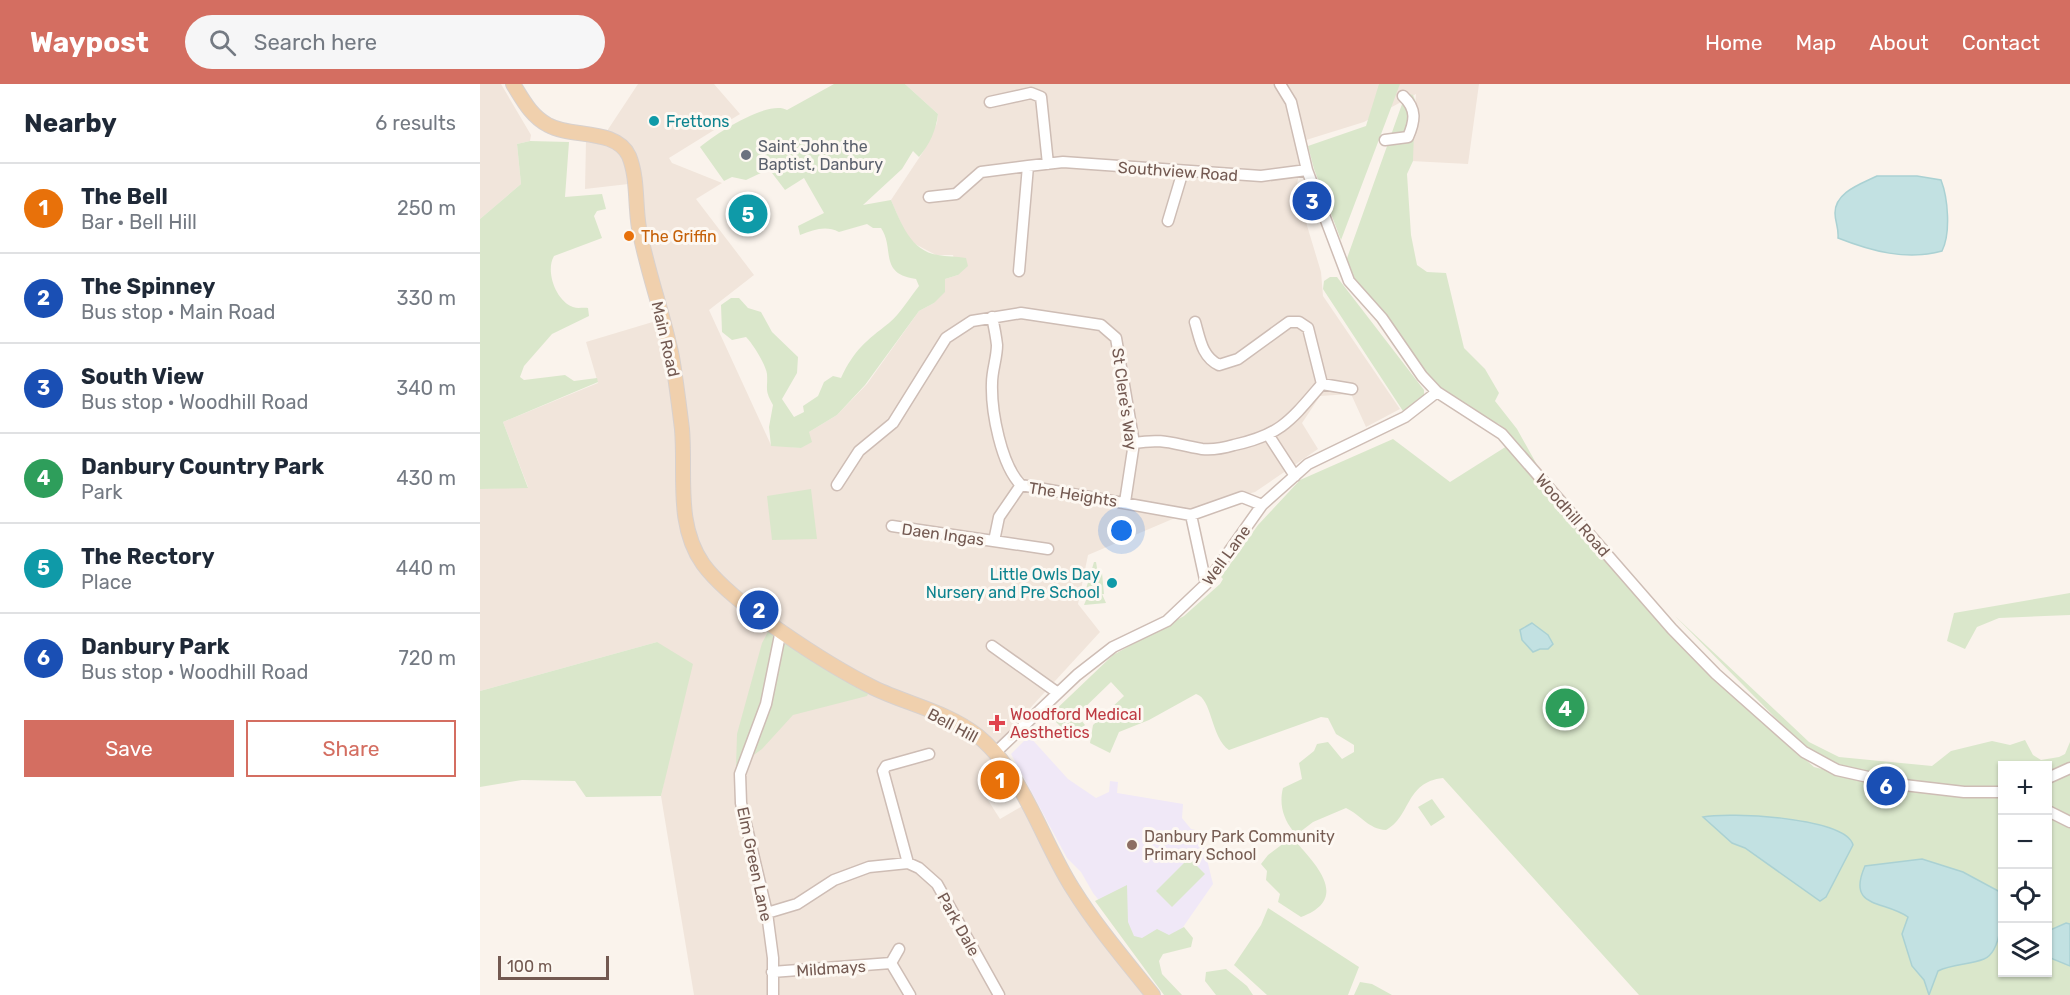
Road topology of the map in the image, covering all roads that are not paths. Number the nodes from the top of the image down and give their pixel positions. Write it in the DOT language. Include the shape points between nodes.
graph roads {
  1 [pos="513,84"];
  2 [pos="1280,84"];
  3 [pos="1403,96"];
  4 [pos="990,102"];
  5 [pos="1385,140"];
  6 [pos="1048,164"];
  7 [pos="1028,166"];
  8 [pos="1307,170"];
  9 [pos="1182,171"];
  10 [pos="929,197"];
  11 [pos="1168,221"];
  12 [pos="1019,271"];
  13 [pos="992,317"];
  14 [pos="1195,322"];
  15 [pos="1322,384"];
  16 [pos="1352,389"];
  17 [pos="1437,392"];
  18 [pos="1269,436"];
  19 [pos="1134,442"];
  20 [pos="1295,476"];
  21 [pos="837,485"];
  22 [pos="1021,485"];
  23 [pos="1125,502"];
  24 [pos="1262,505"];
  25 [pos="1191,515"];
  26 [pos="892,526"];
  27 [pos="994,541"];
  28 [pos="1048,549"];
  29 [pos="1206,584"];
  30 [pos="781,630"];
  31 [pos="992,646"];
  32 [pos="1058,693"];
  33 [pos="996,752"];
  34 [pos="929,754"];
  35 [pos="2070,768"];
  36 [pos="2052,776"];
  37 [pos="1998,792"];
  38 [pos="2052,813"];
  39 [pos="2070,822"];
  40 [pos="908,864"];
  41 [pos="767,913"];
  42 [pos="899,949"];
  43 [pos="891,963"];
  44 [pos="772,972"];
  45 [pos="773,995"];
  46 [pos="910,995"];
  47 [pos="999,995"];
  48 [pos="1153,995"];
  1 -- 30 [label="main road, Main Road" via="529,110 545,124 619,143 627,152 633,167 639,228 677,388 685,517 702,562 720,583"];
  2 -- 8 [label="street, Woodhill Road" via="1291,102"];
  3 -- 5 [label="street" via="1414,113 1408,137"];
  4 -- 6 [label="street" via="1031,93 1041,97"];
  6 -- 7 [label="street, Southview Road"];
  6 -- 9 [label="street, Southview Road"];
  7 -- 10 [label="street, Southview Road" via="981,172 956,194"];
  7 -- 12 [label="street"];
  8 -- 9 [label="street, Southview Road" via="1261,176"];
  8 -- 17 [label="street, Woodhill Road" via="1349,281"];
  9 -- 11 [label="street"];
  13 -- 19 [label="street, St Clere's Way" via="1021,313 1101,325 1110,330 1116,338"];
  13 -- 21 [label="street, St Clere's Way" via="972,321 946,338 893,423 859,451"];
  13 -- 22 [label="street, The Heights" via="997,346 993,405 1005,456"];
  14 -- 15 [label="street" via="1204,353 1219,365 1238,359 1289,322 1299,322 1308,328"];
  15 -- 16 [label="street"];
  15 -- 18 [label="street" via="1291,419"];
  17 -- 20 [label="street, Well Lane" via="1405,417 1333,450"];
  17 -- 37 [label="street, Woodhill Road" via="1502,434 1672,629 1804,752 1859,776 1954,791"];
  18 -- 19 [label="street" via="1203,449 1160,439"];
  18 -- 20 [label="street"];
  19 -- 23 [label="street, St Clere's Way"];
  20 -- 24 [label="street, Well Lane"];
  22 -- 23 [label="street, The Heights"];
  22 -- 27 [label="street, Daen Ingas" via="999,517"];
  23 -- 25 [label="street, The Heights"];
  24 -- 25 [label="street" via="1242,497"];
  24 -- 29 [label="street, Well Lane"];
  25 -- 29 [label="street"];
  26 -- 27 [label="street, Daen Ingas"];
  27 -- 28 [label="street, Daen Ingas"];
  29 -- 32 [label="street, Well Lane" via="1167,621 1113,646"];
  30 -- 33 [label="main road, Bell Hill" via="873,688 968,729"];
  30 -- 41 [label="street, Elm Green Lane" via="766,704 740,774 741,803"];
  31 -- 32 [label="street"];
  32 -- 33 [label="street, Well Lane"];
  33 -- 48 [label="main road, Bell Hill" via="1071,887"];
  34 -- 40 [label="street" via="886,766 883,771"];
  35 -- 36 [label="street"];
  38 -- 39 [label="street"];
  40 -- 41 [label="street" via="869,867 834,880 797,904"];
  40 -- 47 [label="street, Park Dale" via="919,867 937,885"];
  41 -- 44 [label="street, Elm Green Lane"];
  42 -- 43 [label="street"];
  43 -- 44 [label="street, Mildmays"];
  43 -- 46 [label="street"];
  44 -- 45 [label="street, Elm Green Lane"];
}
